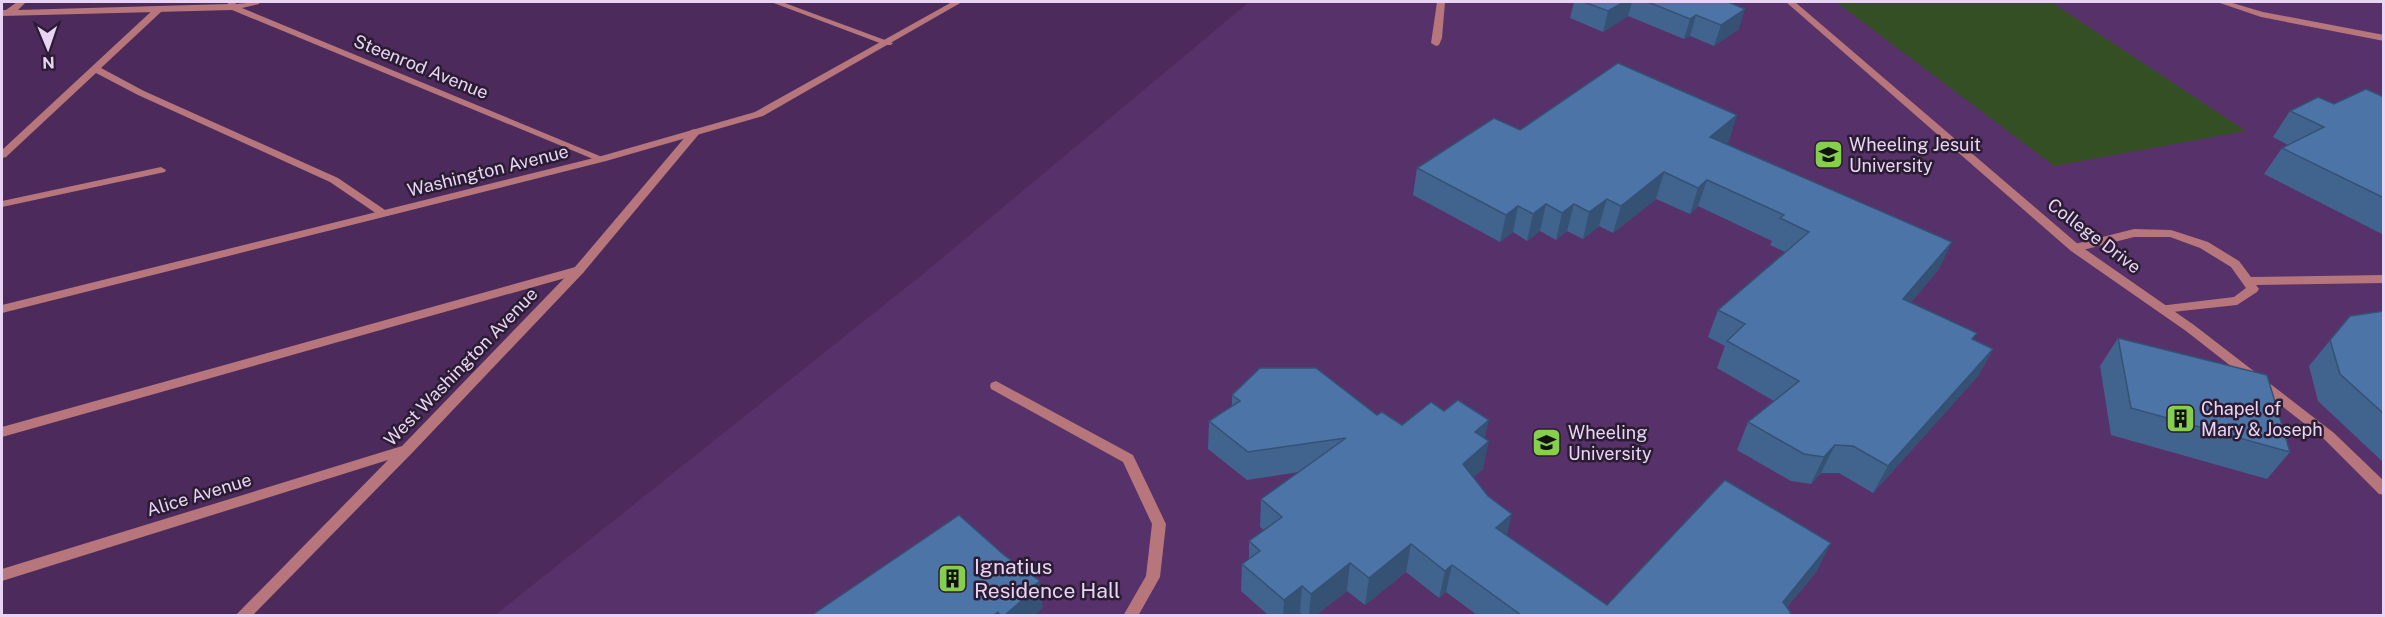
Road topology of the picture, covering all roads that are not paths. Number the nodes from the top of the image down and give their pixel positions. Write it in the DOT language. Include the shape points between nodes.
graph roads {
  1 [pos="22,2"];
  2 [pos="255,2"];
  3 [pos="775,2"];
  4 [pos="958,2"];
  5 [pos="1441,2"];
  6 [pos="1790,2"];
  7 [pos="2221,2"];
  8 [pos="232,4"];
  9 [pos="159,9"];
  10 [pos="4,15"];
  11 [pos="2384,38"];
  12 [pos="888,43"];
  13 [pos="1436,43"];
  14 [pos="95,68"];
  15 [pos="695,132"];
  16 [pos="2,155"];
  17 [pos="602,159"];
  18 [pos="162,170"];
  19 [pos="2,204"];
  20 [pos="384,214"];
  21 [pos="2075,248"];
  22 [pos="579,270"];
  23 [pos="2384,279"];
  24 [pos="2248,281"];
  25 [pos="2,309"];
  26 [pos="2163,309"];
  27 [pos="996,386"];
  28 [pos="2,432"];
  29 [pos="408,448"];
  30 [pos="2384,490"];
  31 [pos="2,575"];
  32 [pos="242,615"];
  33 [pos="1130,615"];
  1 -- 10 [label="street"];
  2 -- 8 [label="street"];
  3 -- 12 [label="street"];
  4 -- 12 [label="street, Washington Avenue"];
  5 -- 13 [label="street"];
  6 -- 21 [label="street, College Drive"];
  7 -- 11 [label="street" via="2261,14"];
  8 -- 9 [label="street"];
  8 -- 17 [label="street, Steenrod Avenue"];
  9 -- 10 [label="street"];
  9 -- 14 [label="street"];
  12 -- 15 [label="street, Washington Avenue" via="759,114"];
  14 -- 16 [label="street"];
  14 -- 20 [label="street" via="141,93 334,180"];
  15 -- 17 [label="street, Washington Avenue"];
  15 -- 22 [label="street, West Washington Avenue"];
  17 -- 20 [label="street, Washington Avenue"];
  18 -- 19 [label="street"];
  20 -- 25 [label="street, Washington Avenue"];
  21 -- 24 [label="street" via="2134,233 2170,234 2204,245 2235,264"];
  21 -- 26 [label="street, College Drive"];
  22 -- 28 [label="street"];
  22 -- 29 [label="street, West Washington Avenue"];
  23 -- 24 [label="street"];
  24 -- 26 [label="street" via="2253,289 2237,301"];
  26 -- 30 [label="street, College Drive" via="2330,436"];
  27 -- 33 [label="street" via="1128,459 1159,524 1153,577"];
  29 -- 31 [label="street, Alice Avenue"];
  29 -- 32 [label="street, West Washington Avenue"];
}
